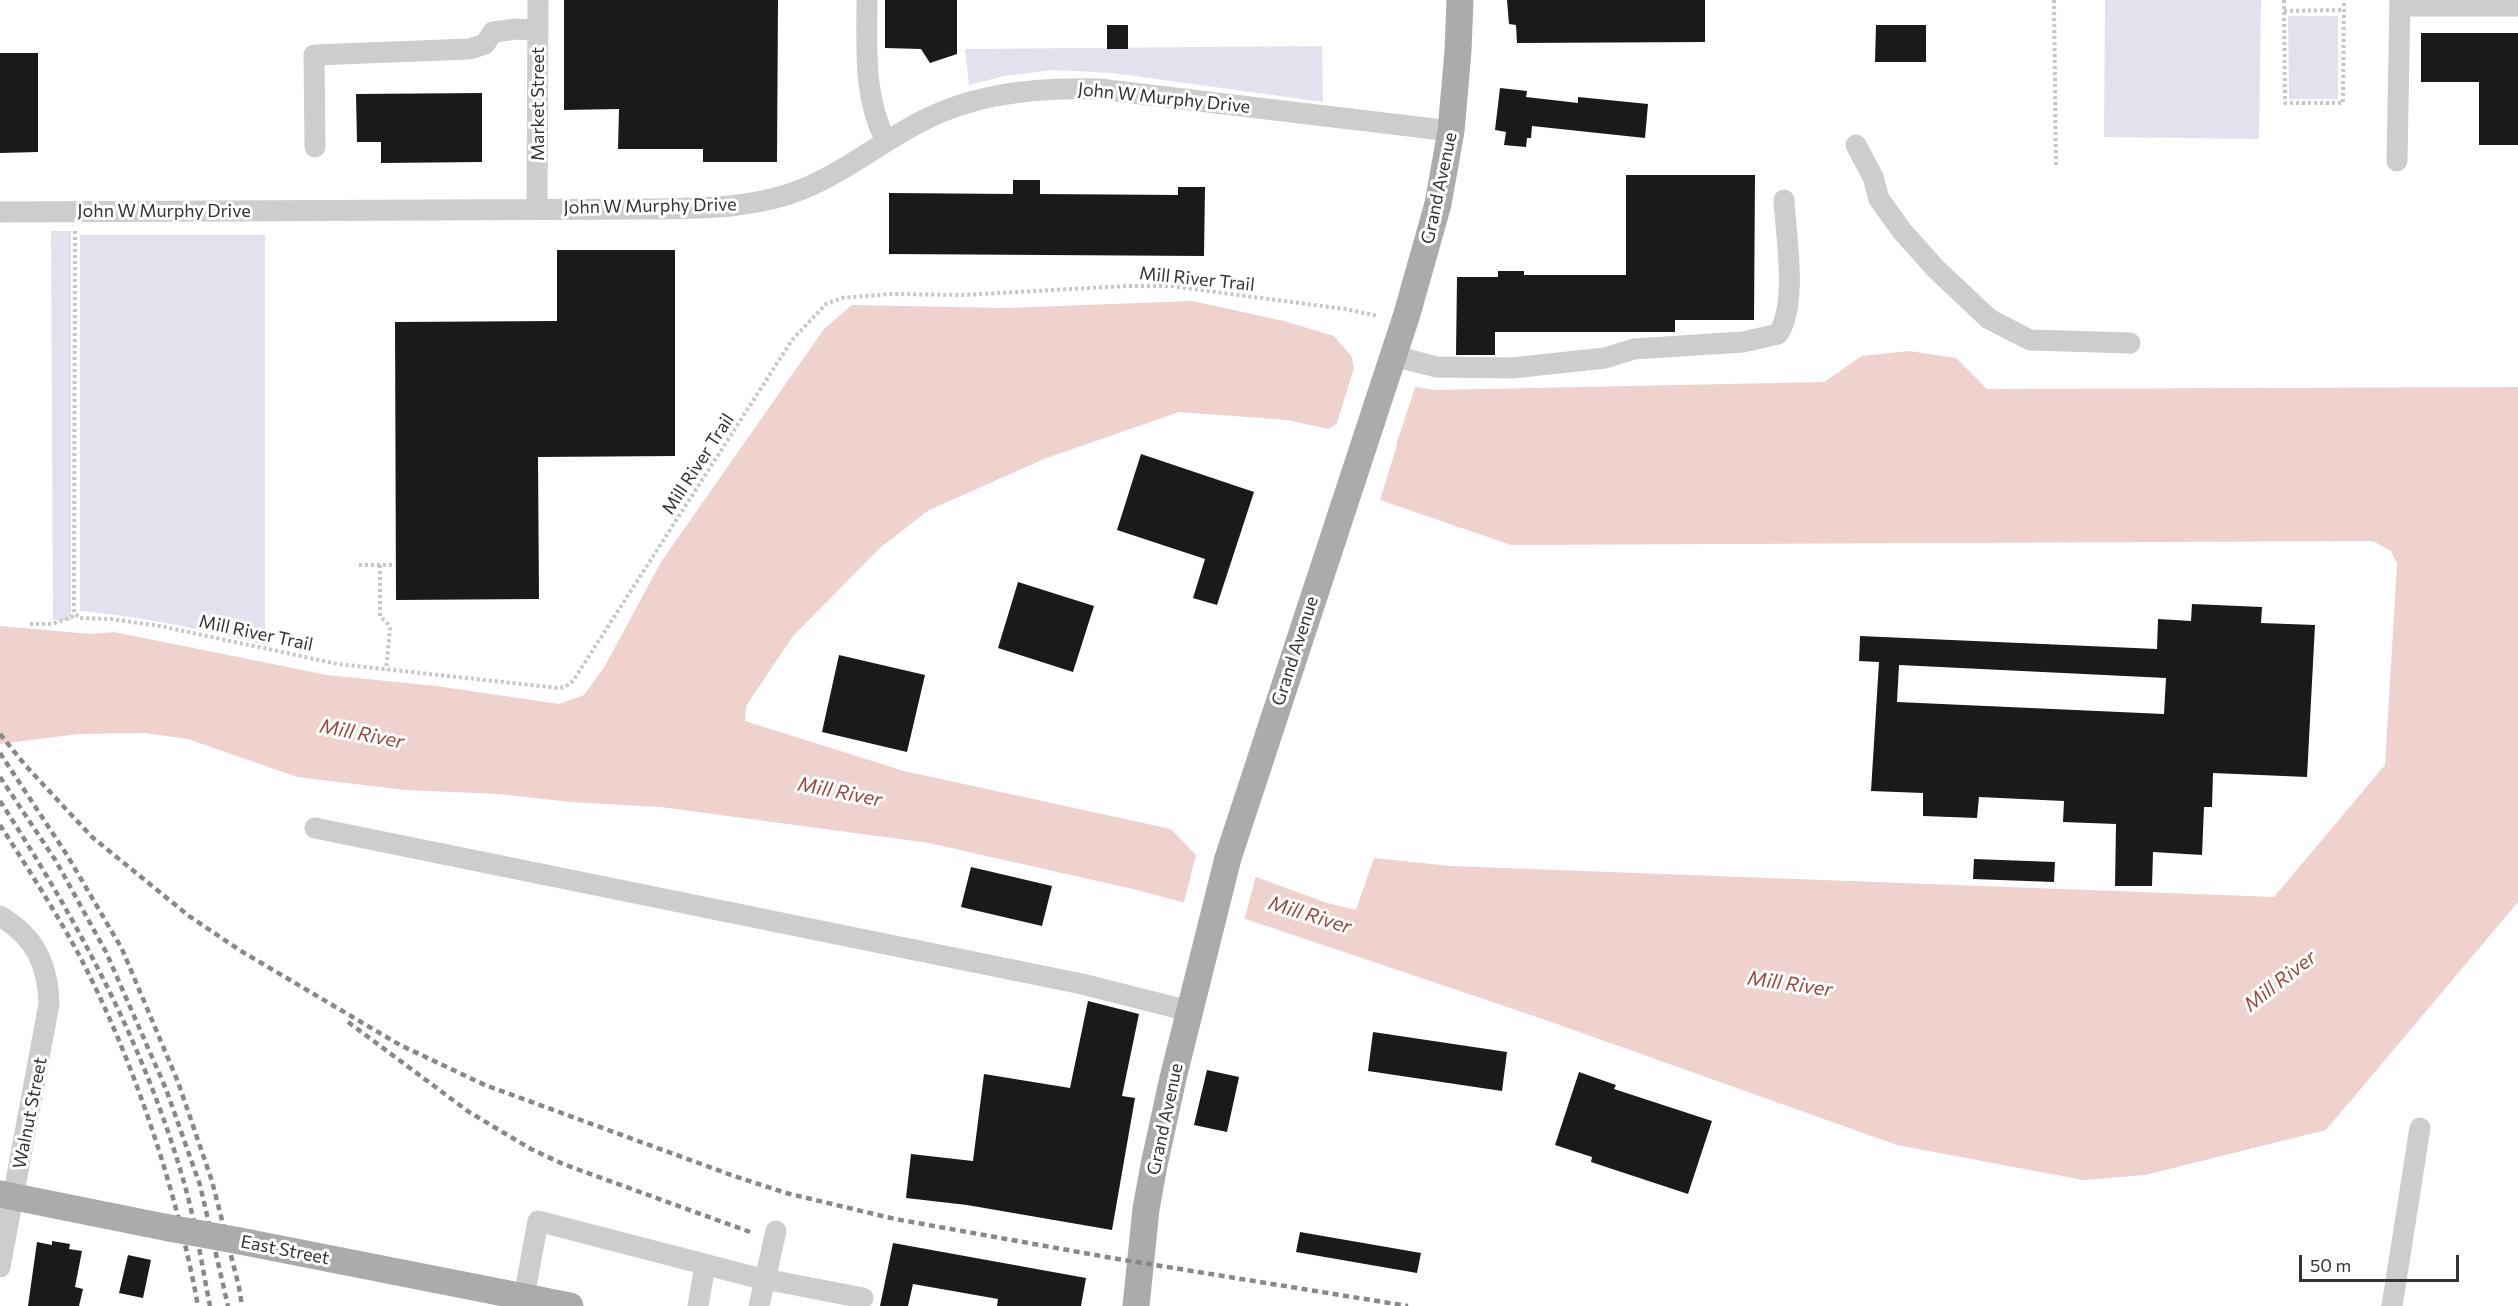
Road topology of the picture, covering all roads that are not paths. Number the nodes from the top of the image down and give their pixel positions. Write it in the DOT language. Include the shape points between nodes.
graph roads {
  1 [pos="538,0"];
  2 [pos="867,0"];
  3 [pos="1460,0"];
  4 [pos="2400,3"];
  5 [pos="2518,6"];
  6 [pos="538,30"];
  7 [pos="1451,131"];
  8 [pos="886,141"];
  9 [pos="1856,145"];
  10 [pos="315,147"];
  11 [pos="2397,161"];
  12 [pos="1784,200"];
  13 [pos="537,208"];
  14 [pos="0,212"];
  15 [pos="2130,343"];
  16 [pos="1389,367"];
  17 [pos="315,828"];
  18 [pos="0,916"];
  19 [pos="1189,1011"];
  20 [pos="2420,1128"];
  21 [pos="7,1195"];
  22 [pos="776,1231"];
  23 [pos="705,1264"];
  24 [pos="0,1267"];
  25 [pos="766,1280"];
  26 [pos="524,1297"];
  27 [pos="863,1299"];
  28 [pos="570,1306"];
  29 [pos="698,1306"];
  30 [pos="759,1306"];
  31 [pos="1136,1306"];
  32 [pos="2392,1306"];
  1 -- 6 [label="street, Market Street"];
  2 -- 8 [label="street" via="867,77 874,115"];
  3 -- 7 [label="main road, Grand Avenue"];
  4 -- 5 [label="street"];
  4 -- 11 [label="street"];
  6 -- 10 [label="street" via="493,32 485,44 470,49 314,55"];
  6 -- 13 [label="street, Market Street"];
  7 -- 8 [label="street, John W Murphy Drive" via="1099,88 1059,88 954,106"];
  7 -- 16 [label="main road, Grand Avenue" via="1430,238"];
  8 -- 13 [label="street, John W Murphy Drive" via="840,172 802,190 765,200 716,208"];
  9 -- 15 [label="street" via="1873,177 1879,199 1902,231 1989,319 2030,340"];
  12 -- 16 [label="street" via="1790,303 1778,334 1743,342 1634,349 1605,358 1512,368"];
  13 -- 14 [label="street, John W Murphy Drive"];
  16 -- 19 [label="main road, Grand Avenue" via="1228,858"];
  17 -- 19 [label="street" via="1082,984"];
  18 -- 21 [label="street, Walnut Street" via="28,939 40,959 48,980 49,1005"];
  19 -- 31 [label="main road, Grand Avenue" via="1146,1209"];
  20 -- 32 [label="street"];
  21 -- 24 [label="street, Walnut Street"];
  21 -- 26 [label="main road, East Street, bridge"];
  22 -- 25 [label="street"];
  23 -- 25 [label="street"];
  23 -- 26 [label="street" via="538,1221"];
  23 -- 29 [label="street"];
  25 -- 27 [label="street"];
  25 -- 30 [label="street"];
  26 -- 28 [label="main road, East Street"];
}
